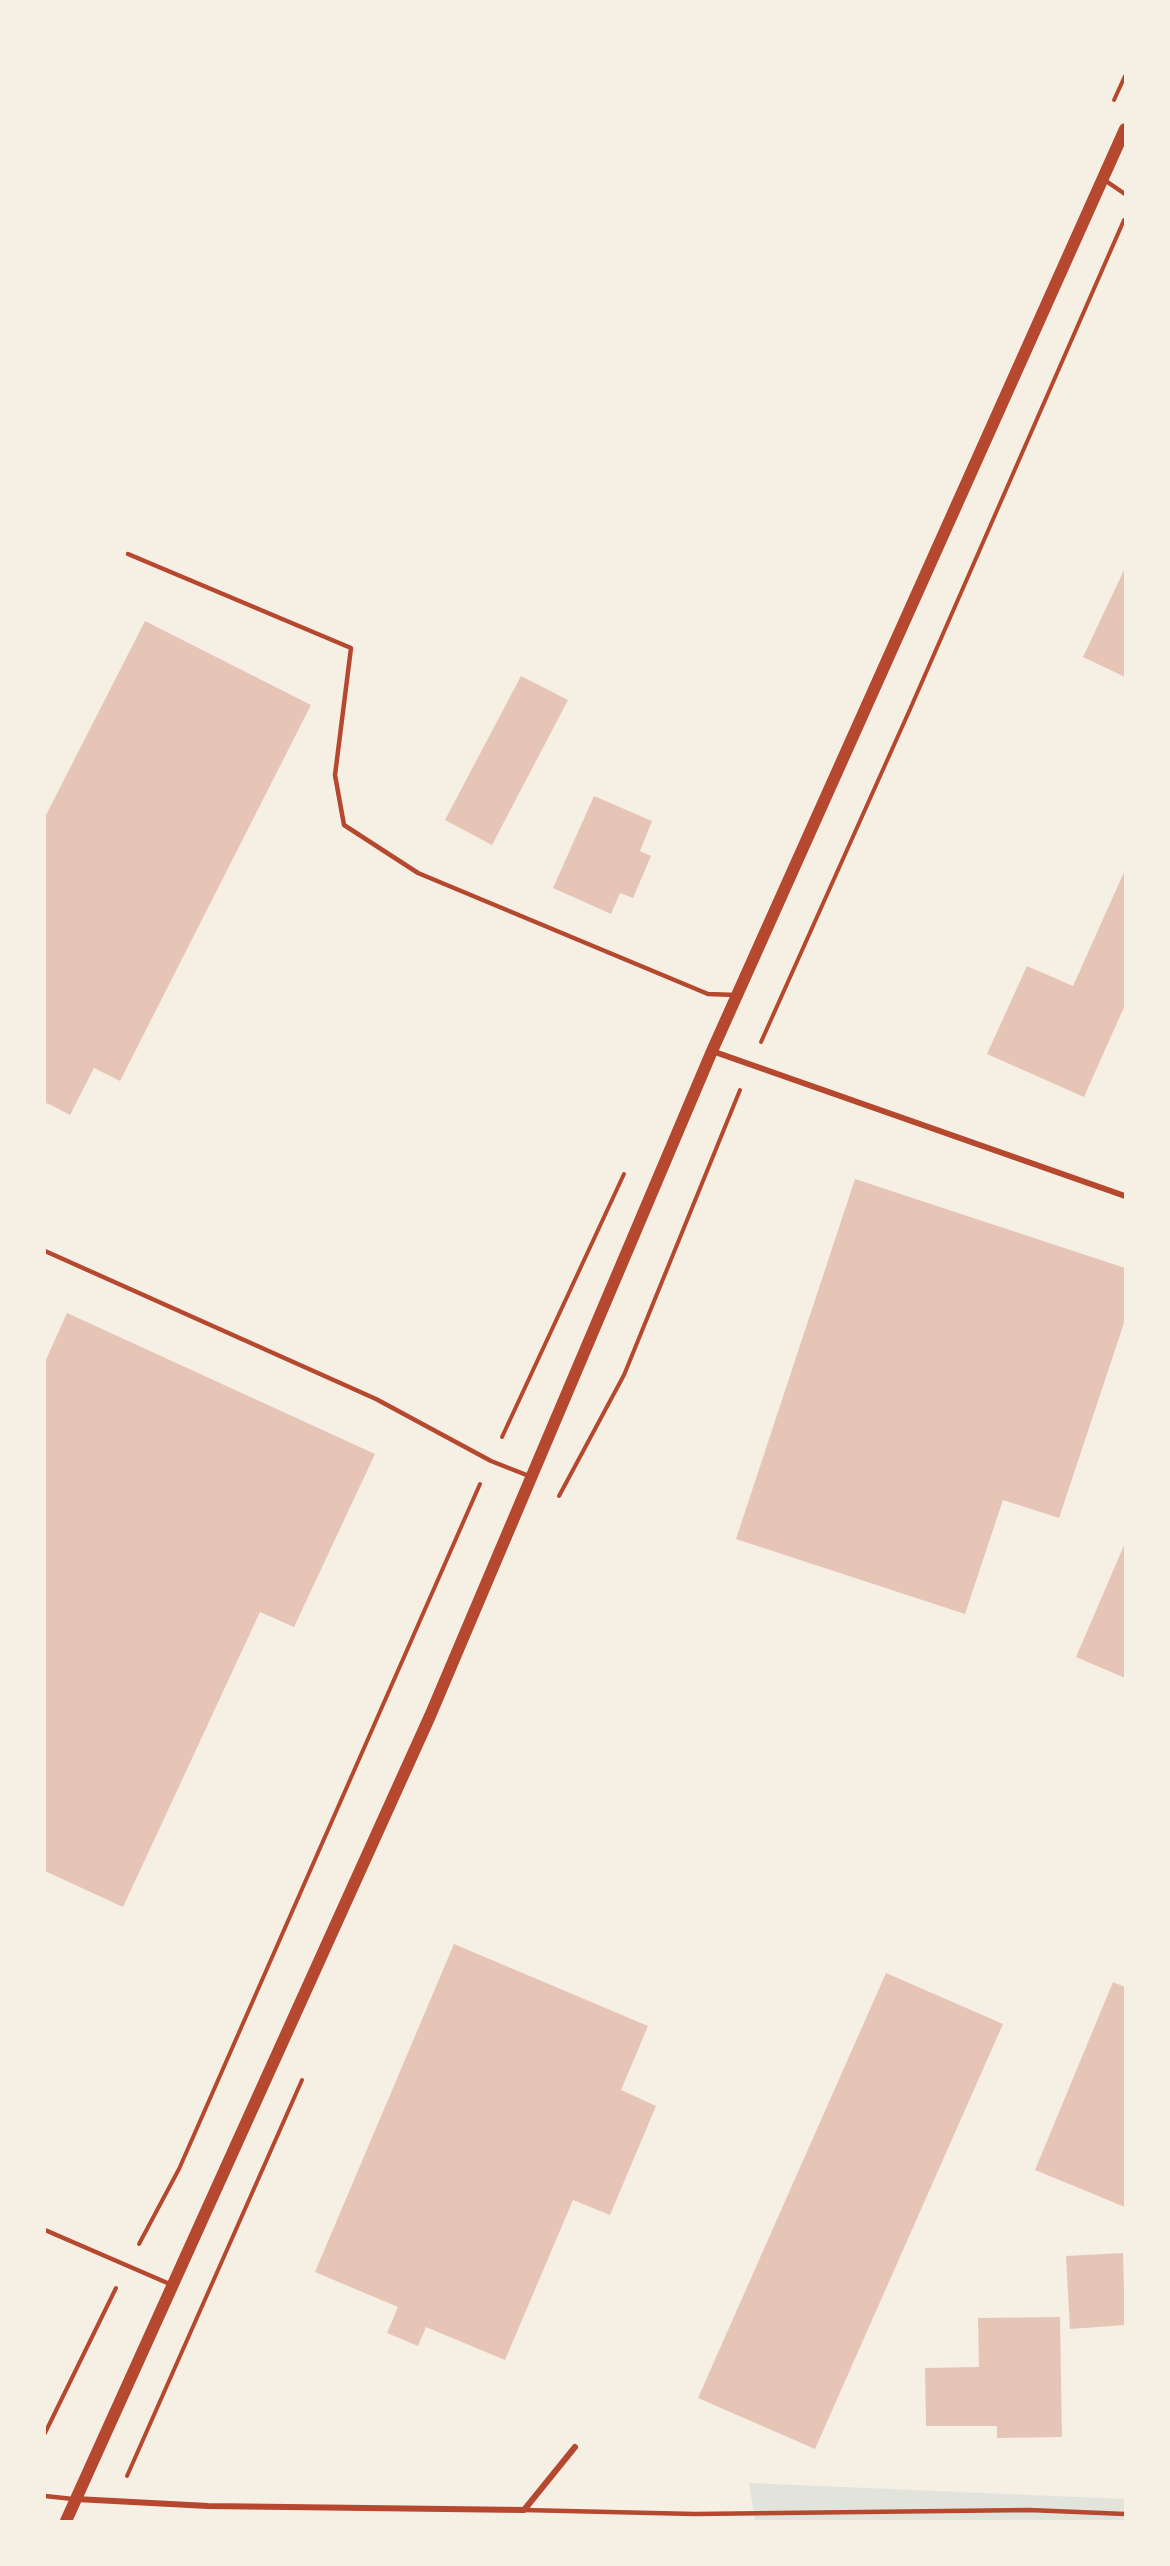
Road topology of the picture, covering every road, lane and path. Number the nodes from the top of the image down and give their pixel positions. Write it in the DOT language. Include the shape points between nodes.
graph roads {
  1 [pos="1125,76"];
  2 [pos="1110,109"];
  3 [pos="1125,129"];
  4 [pos="1103,179"];
  5 [pos="1125,194"];
  6 [pos="1125,218"];
  7 [pos="128,554"];
  8 [pos="736,995"];
  9 [pos="712,1051"];
  10 [pos="750,1064"];
  11 [pos="627,1168"];
  12 [pos="1125,1196"];
  13 [pos="45,1251"];
  14 [pos="491,1461"];
  15 [pos="531,1477"];
  16 [pos="556,1504"];
  17 [pos="304,2073"];
  18 [pos="45,2230"];
  19 [pos="127,2266"];
  20 [pos="174,2286"];
  21 [pos="45,2433"];
  22 [pos="575,2447"];
  23 [pos="45,2496"];
  24 [pos="76,2499"];
  25 [pos="116,2501"];
  26 [pos="524,2510"];
  27 [pos="1125,2514"];
  28 [pos="66,2521"];
  1 -- 2 [label="path"];
  3 -- 4 [label="main road"];
  4 -- 5 [label="lane"];
  4 -- 8 [label="main road"];
  6 -- 10 [label="path"];
  7 -- 8 [label="lane" via="351,648 335,775 344,825 418,873 708,994"];
  8 -- 9 [label="main road"];
  9 -- 10 [label="street"];
  9 -- 15 [label="main road"];
  10 -- 12 [label="street"];
  10 -- 16 [label="path" via="624,1375"];
  11 -- 14 [label="path"];
  13 -- 14 [label="lane" via="376,1399"];
  14 -- 15 [label="lane"];
  14 -- 19 [label="path" via="179,2169"];
  15 -- 20 [label="main road" via="430,1716"];
  17 -- 25 [label="path"];
  18 -- 19 [label="lane"];
  19 -- 20 [label="lane"];
  19 -- 21 [label="path"];
  20 -- 24 [label="main road"];
  22 -- 26 [label="street"];
  23 -- 24 [label="lane"];
  24 -- 25 [label="street"];
  24 -- 28 [label="main road"];
  25 -- 26 [label="street"];
  26 -- 27 [label="lane" via="695,2514 1029,2510"];
}
